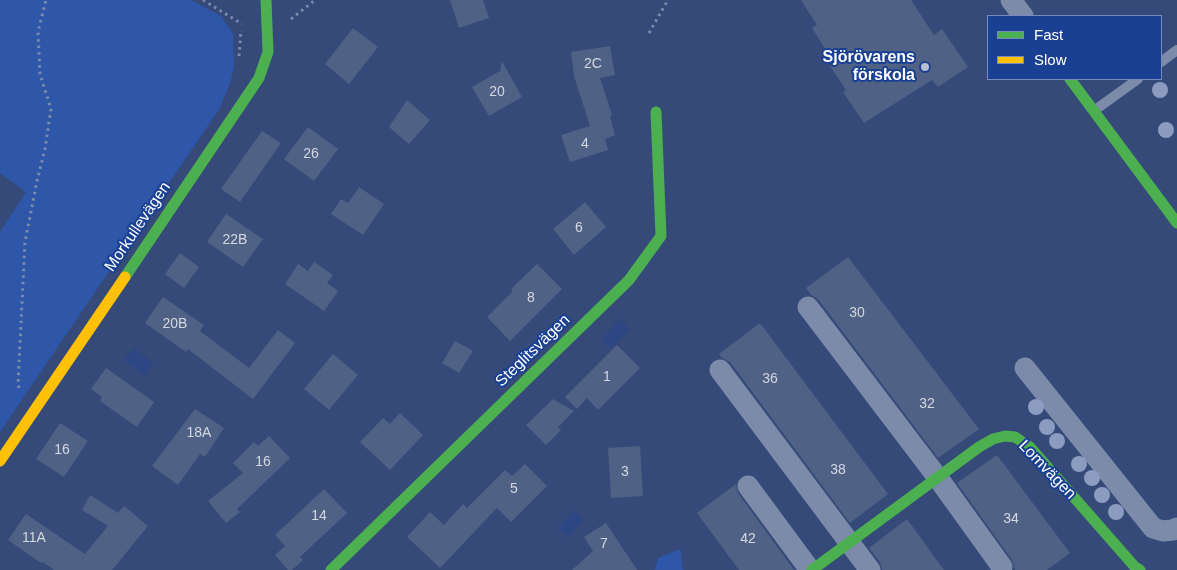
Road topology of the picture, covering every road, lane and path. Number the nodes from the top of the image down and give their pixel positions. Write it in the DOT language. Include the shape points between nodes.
graph roads {
  1 [pos="46,0"];
  2 [pos="266,0"];
  3 [pos="668,0"];
  4 [pos="1011,0"];
  5 [pos="1022,15"];
  6 [pos="649,33"];
  7 [pos="1177,50"];
  8 [pos="1162,61"];
  9 [pos="1071,80"];
  10 [pos="1137,80"];
  11 [pos="1094,111"];
  12 [pos="656,112"];
  13 [pos="1177,223"];
  14 [pos="808,307"];
  15 [pos="1025,368"];
  16 [pos="720,370"];
  17 [pos="30,417"];
  18 [pos="0,461"];
  19 [pos="938,478"];
  20 [pos="748,486"];
  21 [pos="1176,534"];
  22 [pos="850,542"];
  23 [pos="1002,567"];
  24 [pos="331,570"];
  25 [pos="811,570"];
  26 [pos="870,570"];
  27 [pos="1140,570"];
  1 -- 17 [label="path" via="38,32 40,74 51,109 25,242 18,384"];
  2 -- 17 [label="street, Morkullevägen" via="268,52 259,78"];
  3 -- 6 [label="path"];
  4 -- 5 [label="street"];
  7 -- 8 [label="lane"];
  9 -- 11 [label="street"];
  10 -- 11 [label="lane"];
  11 -- 13 [label="street"];
  12 -- 24 [label="street, Steglitsvägen" via="661,236 629,280"];
  14 -- 19 [label="street"];
  15 -- 21 [label="street" via="1153,528"];
  16 -- 22 [label="street"];
  17 -- 18 [label="street, Morkullevägen"];
  19 -- 22 [label="street, Lomvägen"];
  19 -- 23 [label="street"];
  19 -- 27 [label="street, Lomvägen" via="978,447 993,439 1014,437 1030,447"];
  20 -- 25 [label="street, Lomvägen"];
  22 -- 25 [label="street, Lomvägen"];
  22 -- 26 [label="street"];
}
